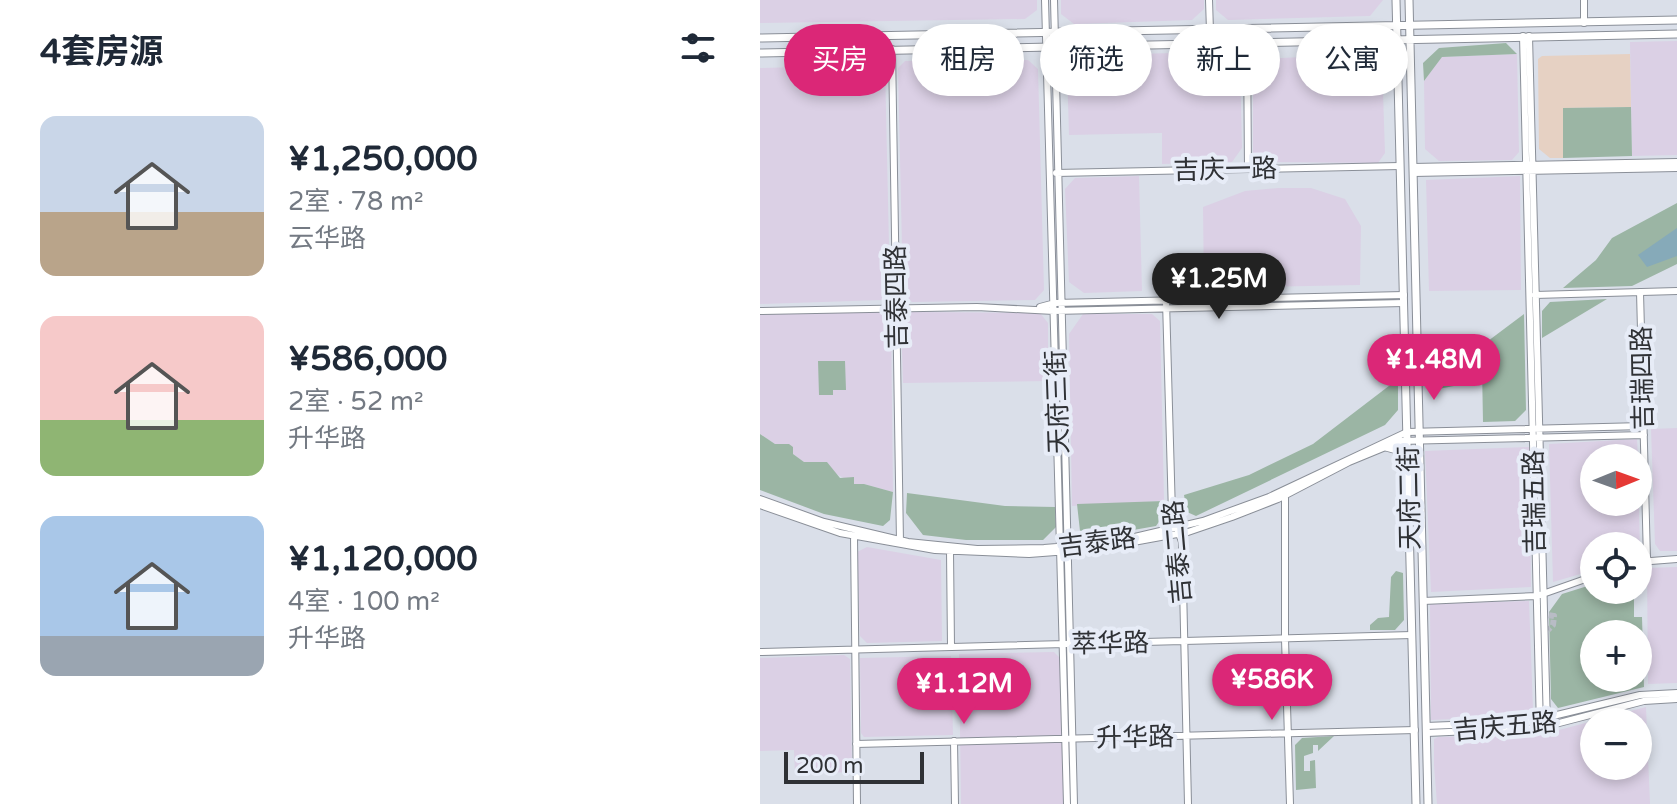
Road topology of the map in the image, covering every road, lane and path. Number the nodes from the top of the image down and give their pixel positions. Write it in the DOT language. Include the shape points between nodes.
graph roads {
  1 [pos="1045,0"];
  2 [pos="1054,0"];
  3 [pos="1209,0"];
  4 [pos="1396,0"];
  5 [pos="1409,0"];
  6 [pos="1584,0"];
  7 [pos="1677,20"];
  8 [pos="1584,23"];
  9 [pos="1045,24"];
  10 [pos="1055,24"];
  11 [pos="1210,24"];
  12 [pos="1397,24"];
  13 [pos="1409,26"];
  14 [pos="1040,31"];
  15 [pos="1677,34"];
  16 [pos="1526,36"];
  17 [pos="760,38"];
  18 [pos="1410,40"];
  19 [pos="1040,47"];
  20 [pos="896,49"];
  21 [pos="784,52"];
  22 [pos="760,53"];
  23 [pos="893,96"];
  24 [pos="1049,96"];
  25 [pos="1055,96"];
  26 [pos="1247,96"];
  27 [pos="1398,96"];
  28 [pos="1677,165"];
  29 [pos="1400,166"];
  30 [pos="1529,168"];
  31 [pos="1248,169"];
  32 [pos="1413,170"];
  33 [pos="1054,173"];
  34 [pos="1677,291"];
  35 [pos="1640,292"];
  36 [pos="1535,295"];
  37 [pos="1404,299"];
  38 [pos="1166,304"];
  39 [pos="1058,307"];
  40 [pos="896,308"];
  41 [pos="760,311"];
  42 [pos="1643,426"];
  43 [pos="1536,428"];
  44 [pos="1419,431"];
  45 [pos="1644,435"];
  46 [pos="1407,436"];
  47 [pos="1536,438"];
  48 [pos="1420,441"];
  49 [pos="1386,447"];
  50 [pos="1408,473"];
  51 [pos="1285,492"];
  52 [pos="760,499"];
  53 [pos="760,505"];
  54 [pos="1178,531"];
  55 [pos="1646,532"];
  56 [pos="854,533"];
  57 [pos="900,542"];
  58 [pos="950,549"];
  59 [pos="1065,549"];
  60 [pos="1677,559"];
  61 [pos="1652,560"];
  62 [pos="1580,581"];
  63 [pos="1540,595"];
  64 [pos="1423,601"];
  65 [pos="1412,635"];
  66 [pos="1285,639"];
  67 [pos="1184,641"];
  68 [pos="1067,644"];
  69 [pos="951,647"];
  70 [pos="856,650"];
  71 [pos="760,652"];
  72 [pos="1677,693"];
  73 [pos="1677,699"];
  74 [pos="1543,723"];
  75 [pos="1426,729"];
  76 [pos="1415,730"];
  77 [pos="1288,733"];
  78 [pos="1186,736"];
  79 [pos="1069,738"];
  80 [pos="954,741"];
  81 [pos="856,744"];
  82 [pos="857,804"];
  83 [pos="955,804"];
  84 [pos="1067,804"];
  85 [pos="1074,804"];
  86 [pos="1188,804"];
  87 [pos="1290,804"];
  88 [pos="1416,804"];
  89 [pos="1428,804"];
  1 -- 9 [label="street, 天府三街"];
  2 -- 10 [label="street, 天府三街"];
  3 -- 11 [label="street"];
  4 -- 12 [label="main road, 天府二街"];
  5 -- 13 [label="main road, 天府二街"];
  6 -- 8 [label="street"];
  7 -- 8 [label="main road"];
  8 -- 13 [label="main road"];
  13 -- 18 [label="main road, 天府二街"];
  14 -- 17 [label="main road"];
  15 -- 16 [label="main road"];
  16 -- 18 [label="main road"];
  16 -- 30 [label="street, 吉瑞五路"];
  18 -- 32 [label="main road, 天府二街"];
  19 -- 20 [label="main road"];
  21 -- 22 [label="main road"];
  23 -- 40 [label="street, 吉泰四路"];
  24 -- 33 [label="street, 天府三街"];
  25 -- 33 [label="street, 天府三街"];
  26 -- 31 [label="street"];
  27 -- 29 [label="main road, 天府二街"];
  28 -- 30 [label="street"];
  29 -- 31 [label="street, 吉庆一路"];
  29 -- 37 [label="main road, 天府二街"];
  30 -- 32 [label="street"];
  30 -- 36 [label="street, 吉瑞五路"];
  30 -- 43 [label="street, 吉瑞五路"];
  31 -- 33 [label="street, 吉庆一路"];
  32 -- 44 [label="main road, 天府二街"];
  33 -- 39 [label="street, 天府三街"];
  34 -- 35 [label="street"];
  35 -- 36 [label="street"];
  35 -- 42 [label="street, 吉瑞四路"];
  36 -- 43 [label="street, 吉瑞五路"];
  37 -- 38 [label="street"];
  37 -- 46 [label="main road, 天府二街"];
  38 -- 39 [label="street"];
  38 -- 54 [label="street, 吉泰二路" via="1172,514"];
  39 -- 40 [label="street"];
  39 -- 59 [label="street, 天府三街"];
  40 -- 41 [label="street"];
  40 -- 57 [label="street, 吉泰四路"];
  42 -- 43 [label="street, 吉泰路"];
  42 -- 45 [label="street, 吉瑞四路"];
  43 -- 44 [label="street, 吉泰路"];
  43 -- 47 [label="street, 吉瑞五路"];
  44 -- 46 [label="street, 吉泰路"];
  44 -- 48 [label="main road, 天府二街"];
  45 -- 47 [label="street, 吉泰路"];
  45 -- 55 [label="street, 吉瑞四路"];
  46 -- 48 [label="street, 吉泰路"];
  46 -- 49 [label="street, 吉泰路"];
  46 -- 50 [label="main road, 天府二街"];
  46 -- 51 [label="street, 吉泰路" via="1372,446"];
  47 -- 48 [label="street, 吉泰路"];
  47 -- 63 [label="street, 吉瑞五路"];
  48 -- 64 [label="main road, 天府二街"];
  49 -- 50 [label="main road" via="1403,455"];
  49 -- 51 [label="street, 吉泰路"];
  50 -- 65 [label="main road, 天府二街"];
  51 -- 54 [label="street, 吉泰路" via="1232,517"];
  51 -- 66 [label="street"];
  52 -- 56 [label="street, 吉泰路"];
  53 -- 56 [label="street, 吉泰路"];
  54 -- 59 [label="street, 吉泰路" via="1109,547"];
  54 -- 67 [label="street, 吉泰二路"];
  56 -- 57 [label="street, 吉泰路"];
  56 -- 70 [label="street"];
  57 -- 58 [label="street, 吉泰路"];
  58 -- 59 [label="street, 吉泰路" via="1029,554"];
  58 -- 69 [label="street"];
  59 -- 68 [label="street, 天府三街"];
  60 -- 61 [label="street"];
  62 -- 63 [label="street"];
  63 -- 64 [label="street"];
  63 -- 74 [label="street, 吉瑞五路"];
  63 -- 74 [label="street, 吉瑞五路" via="1546,630"];
  64 -- 75 [label="main road, 天府二街"];
  65 -- 66 [label="street, 萃华路"];
  65 -- 76 [label="main road, 天府二街"];
  66 -- 67 [label="street, 萃华路"];
  66 -- 77 [label="street"];
  67 -- 68 [label="street, 萃华路"];
  67 -- 78 [label="street, 吉泰二路"];
  68 -- 69 [label="street, 萃华路"];
  68 -- 79 [label="street, 天府三街"];
  69 -- 70 [label="street, 萃华路"];
  70 -- 71 [label="street, 萃华路"];
  70 -- 81 [label="street"];
  72 -- 74 [label="street, 吉庆五路" via="1640,695"];
  73 -- 74 [label="street, 吉庆五路"];
  74 -- 75 [label="street, 吉庆五路"];
  75 -- 89 [label="main road, 天府二街"];
  76 -- 77 [label="street, 升华路"];
  76 -- 88 [label="main road, 天府二街"];
  77 -- 78 [label="street, 升华路"];
  77 -- 87 [label="street"];
  78 -- 79 [label="street, 升华路"];
  78 -- 86 [label="street, 吉泰二路"];
  79 -- 80 [label="street, 升华路"];
  79 -- 84 [label="street, 天府三街"];
  79 -- 85 [label="street, 天府三街"];
  80 -- 81 [label="street, 升华路"];
  80 -- 83 [label="street"];
  81 -- 82 [label="street"];
}
